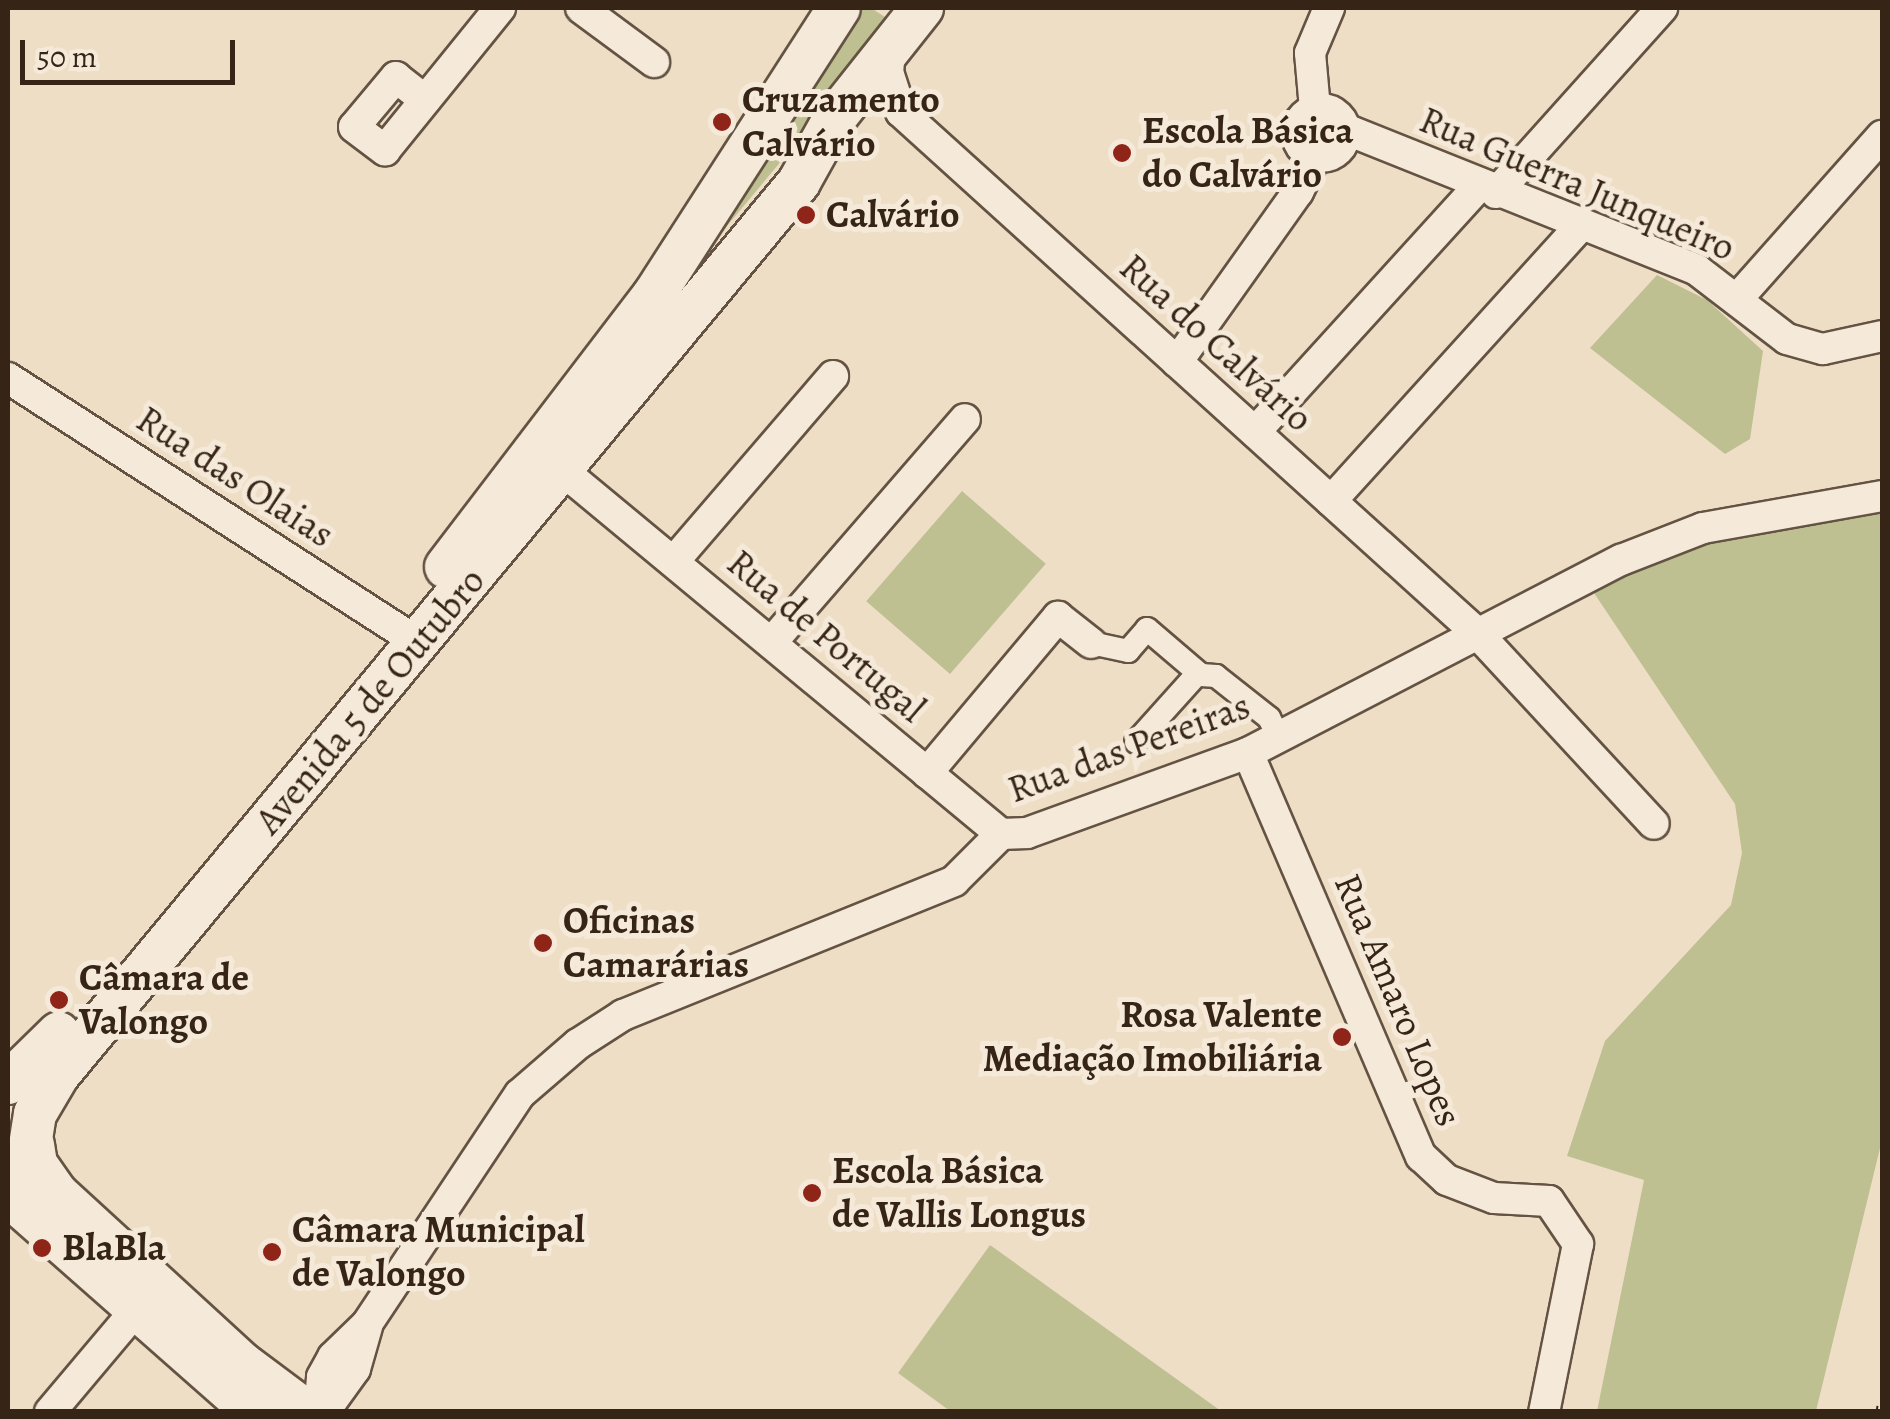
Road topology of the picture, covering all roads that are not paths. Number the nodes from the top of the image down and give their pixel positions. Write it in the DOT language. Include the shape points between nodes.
graph roads {
  1 [pos="500,8"];
  2 [pos="581,8"];
  3 [pos="839,8"];
  4 [pos="922,8"];
  5 [pos="1329,8"];
  6 [pos="1662,8"];
  7 [pos="890,50"];
  8 [pos="654,62"];
  9 [pos="425,100"];
  10 [pos="1315,109"];
  11 [pos="901,112"];
  12 [pos="1345,129"];
  13 [pos="1882,136"];
  14 [pos="1315,157"];
  15 [pos="799,182"];
  16 [pos="1488,189"];
  17 [pos="1581,225"];
  18 [pos="684,252"];
  19 [pos="718,278"];
  20 [pos="1738,298"];
  21 [pos="1882,336"];
  22 [pos="1177,362"];
  23 [pos="833,376"];
  24 [pos="8,378"];
  25 [pos="606,388"];
  26 [pos="966,419"];
  27 [pos="1254,432"];
  28 [pos="562,470"];
  29 [pos="1882,496"];
  30 [pos="601,498"];
  31 [pos="1331,501"];
  32 [pos="534,505"];
  33 [pos="674,561"];
  34 [pos="1477,633"];
  35 [pos="407,635"];
  36 [pos="771,643"];
  37 [pos="1091,643"];
  38 [pos="1198,673"];
  39 [pos="1278,737"];
  40 [pos="1136,742"];
  41 [pos="1248,753"];
  42 [pos="927,773"];
  43 [pos="1654,824"];
  44 [pos="1000,834"];
  45 [pos="8,1083"];
  46 [pos="8,1094"];
  47 [pos="25,1150"];
  48 [pos="8,1194"];
  49 [pos="136,1310"];
  50 [pos="51,1407"];
  51 [pos="255,1412"];
  52 [pos="307,1412"];
  53 [pos="321,1412"];
  54 [pos="1544,1412"];
  1 -- 9 [label="street"];
  2 -- 8 [label="street"];
  3 -- 18 [label="main road, Avenida 5 de Outubro"];
  4 -- 7 [label="main road, Avenida 5 de Outubro"];
  5 -- 10 [label="street" via="1310,53"];
  6 -- 16 [label="street"];
  7 -- 11 [label="street" via="888,72"];
  7 -- 15 [label="main road, Avenida 5 de Outubro" via="834,119"];
  10 -- 12 [label="street" via="1330,111"];
  10 -- 14 [label="street" via="1296,132 1301,148"];
  11 -- 15 [label="street" via="866,112"];
  11 -- 22 [label="street, Rua do Calvário"];
  12 -- 14 [label="street" via="1338,151"];
  12 -- 16 [label="street, Rua Guerra Junqueiro"];
  13 -- 20 [label="street"];
  14 -- 22 [label="street" via="1298,192"];
  15 -- 19 [label="main road, Avenida 5 de Outubro"];
  16 -- 17 [label="street, Rua Guerra Junqueiro"];
  16 -- 27 [label="street"];
  17 -- 20 [label="street, Rua Guerra Junqueiro" via="1696,270"];
  17 -- 31 [label="street"];
  18 -- 19 [label="main road"];
  18 -- 25 [label="main road, Avenida 5 de Outubro"];
  19 -- 25 [label="main road, Avenida 5 de Outubro"];
  20 -- 21 [label="street, Rua Guerra Junqueiro" via="1787,340 1823,349"];
  22 -- 27 [label="street, Rua do Calvário"];
  23 -- 33 [label="street"];
  24 -- 35 [label="street, Rua das Olaias"];
  25 -- 28 [label="main road, Avenida 5 de Outubro"];
  25 -- 30 [label="street" via="613,424 592,461"];
  25 -- 35 [label="main road, Avenida 5 de Outubro"];
  26 -- 36 [label="street"];
  27 -- 31 [label="street, Rua do Calvário"];
  28 -- 30 [label="street, Rua de Portugal"];
  28 -- 32 [label="main road, Avenida 5 de Outubro"];
  29 -- 34 [label="street, Rua das Pereiras" via="1703,528 1621,560"];
  30 -- 32 [label="street" via="571,494"];
  30 -- 33 [label="street, Rua de Portugal"];
  31 -- 34 [label="street, Rua do Calvário"];
  32 -- 35 [label="main road, Avenida 5 de Outubro"];
  33 -- 36 [label="street, Rua de Portugal"];
  34 -- 39 [label="street, Rua das Pereiras"];
  34 -- 43 [label="street, Rua do Calvário"];
  35 -- 45 [label="main road, Avenida 5 de Outubro" via="38,1058"];
  35 -- 47 [label="main road, Avenida 5 de Outubro" via="58,1075"];
  36 -- 42 [label="street, Rua de Portugal"];
  37 -- 38 [label="street" via="1128,651 1147,629"];
  37 -- 42 [label="street" via="1058,618"];
  38 -- 39 [label="street" via="1216,676 1270,718"];
  38 -- 40 [label="street"];
  39 -- 41 [label="street, Rua das Pereiras"];
  41 -- 44 [label="street, Rua das Pereiras" via="1027,833"];
  41 -- 54 [label="street, Rua Amaro Lopes" via="1421,1156 1447,1180 1494,1198 1549,1201 1578,1244"];
  42 -- 44 [label="street, Rua de Portugal"];
  44 -- 53 [label="street, Rua das Pereiras" via="954,881 623,1016 578,1044 520,1094 367,1324 332,1357 322,1377"];
  46 -- 47 [label="main road" via="29,1114"];
  47 -- 52 [label="main road" via="56,1193 244,1365"];
  48 -- 49 [label="main road"];
  49 -- 50 [label="street"];
  49 -- 51 [label="main road"];
}
